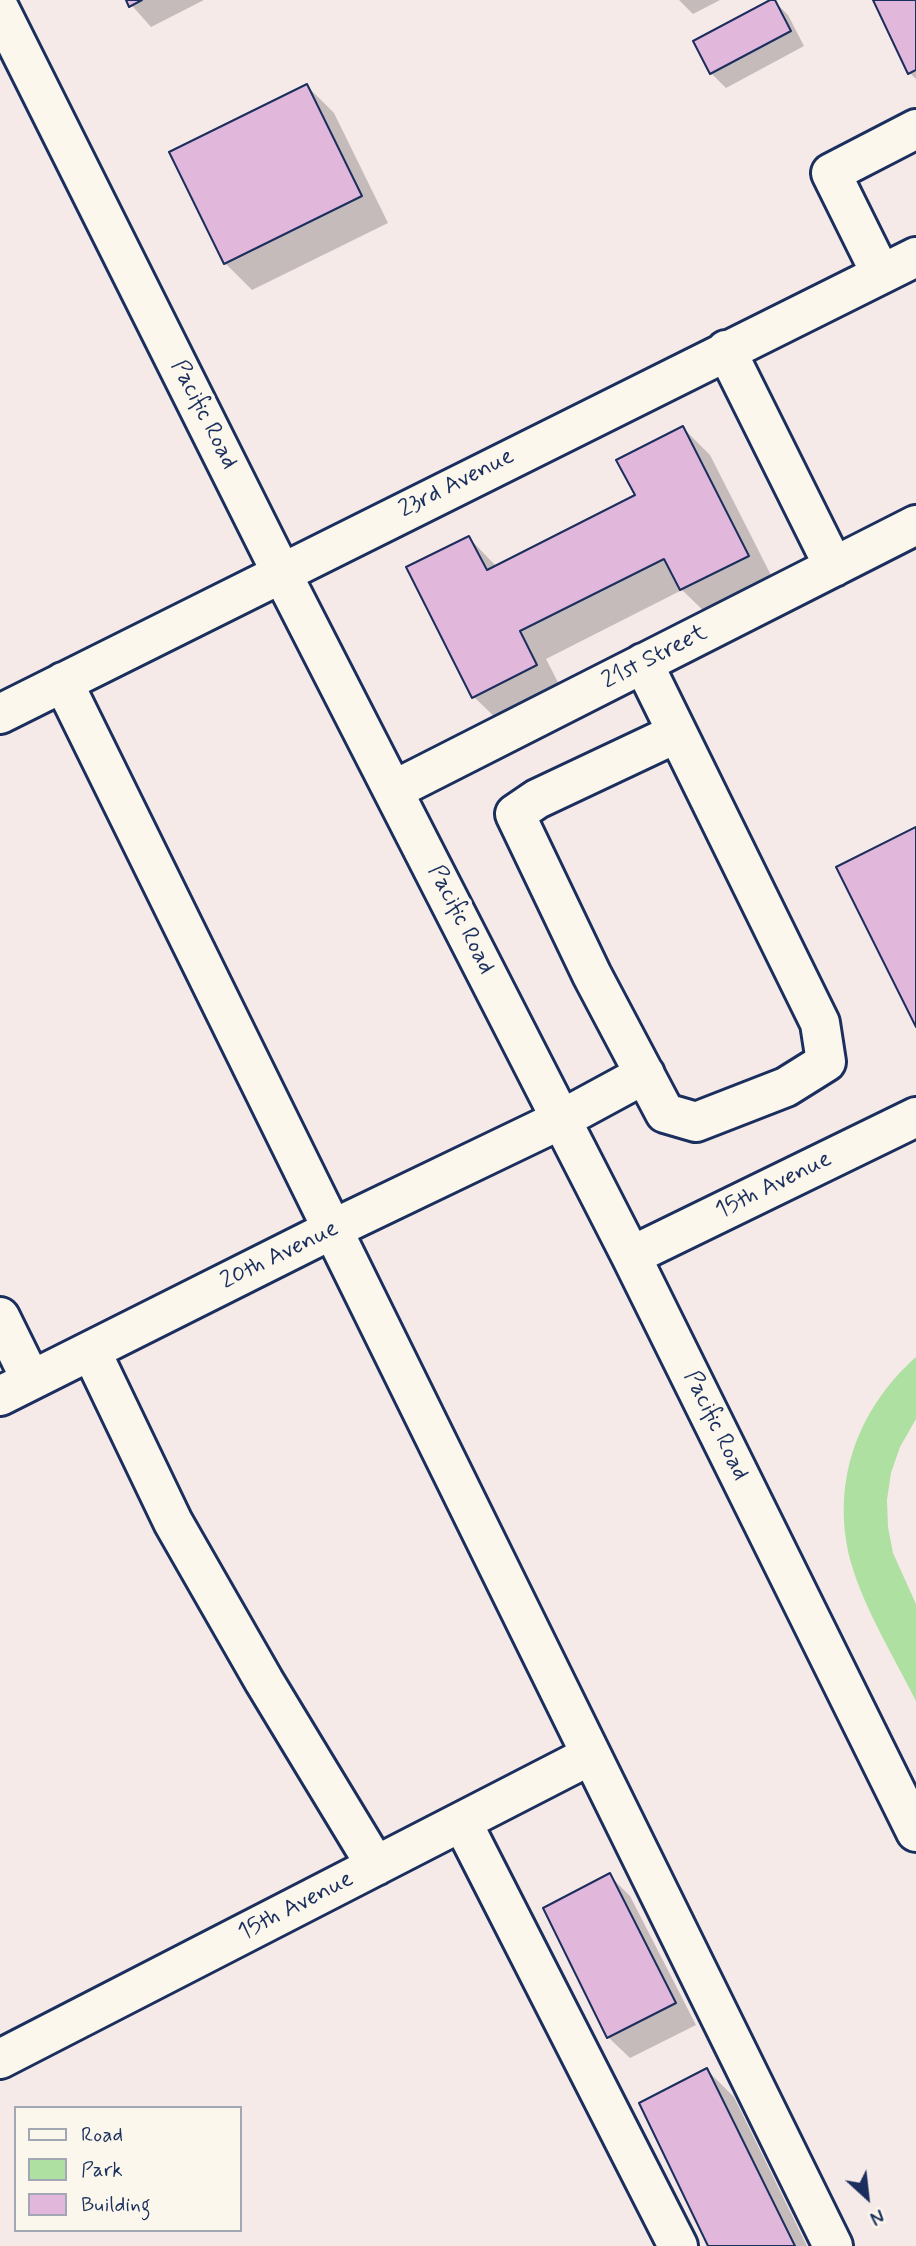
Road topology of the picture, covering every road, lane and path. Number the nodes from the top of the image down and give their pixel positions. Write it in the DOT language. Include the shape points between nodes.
graph roads {
  1 [pos="0,10"];
  2 [pos="916,129"];
  3 [pos="916,257"];
  4 [pos="881,274"];
  5 [pos="726,350"];
  6 [pos="916,525"];
  7 [pos="834,567"];
  8 [pos="281,572"];
  9 [pos="643,663"];
  10 [pos="63,682"];
  11 [pos="0,714"];
  12 [pos="677,733"];
  13 [pos="394,790"];
  14 [pos="645,1074"];
  15 [pos="916,1117"];
  16 [pos="562,1119"];
  17 [pos="333,1229"];
  18 [pos="631,1256"];
  19 [pos="0,1317"];
  20 [pos="91,1350"];
  21 [pos="16,1388"];
  22 [pos="591,1755"];
  23 [pos="462,1822"];
  24 [pos="916,1832"];
  25 [pos="376,1866"];
  26 [pos="0,2059"];
  27 [pos="678,2246"];
  28 [pos="833,2246"];
  1 -- 8 [label="street, Pacific Road"];
  2 -- 4 [label="street" via="831,173"];
  3 -- 4 [label="street, 23rd Avenue"];
  4 -- 5 [label="street, 23rd Avenue"];
  5 -- 7 [label="street"];
  5 -- 8 [label="street, 23rd Avenue"];
  6 -- 7 [label="street, 21st Street"];
  7 -- 9 [label="street, 21st Street"];
  8 -- 10 [label="street, 23rd Avenue"];
  8 -- 13 [label="street, Pacific Road"];
  9 -- 12 [label="street"];
  9 -- 13 [label="street, 21st Street"];
  10 -- 11 [label="street, 23rd Avenue"];
  10 -- 17 [label="street"];
  12 -- 14 [label="street" via="537,799 515,814"];
  12 -- 14 [label="street" via="820,1023 826,1062 786,1087 696,1122 665,1113"];
  13 -- 16 [label="street, Pacific Road"];
  14 -- 16 [label="street, 20th Avenue"];
  15 -- 18 [label="street, 15th Avenue"];
  16 -- 17 [label="street, 20th Avenue"];
  16 -- 18 [label="street, Pacific Road"];
  17 -- 20 [label="street, 20th Avenue"];
  17 -- 22 [label="street"];
  18 -- 24 [label="street, Pacific Road"];
  19 -- 21 [label="street"];
  20 -- 21 [label="street, 20th Avenue"];
  20 -- 25 [label="street" via="173,1522"];
  22 -- 23 [label="street, 15th Avenue"];
  22 -- 28 [label="street"];
  23 -- 25 [label="street, 15th Avenue"];
  23 -- 27 [label="street"];
  25 -- 26 [label="street, 15th Avenue"];
}
